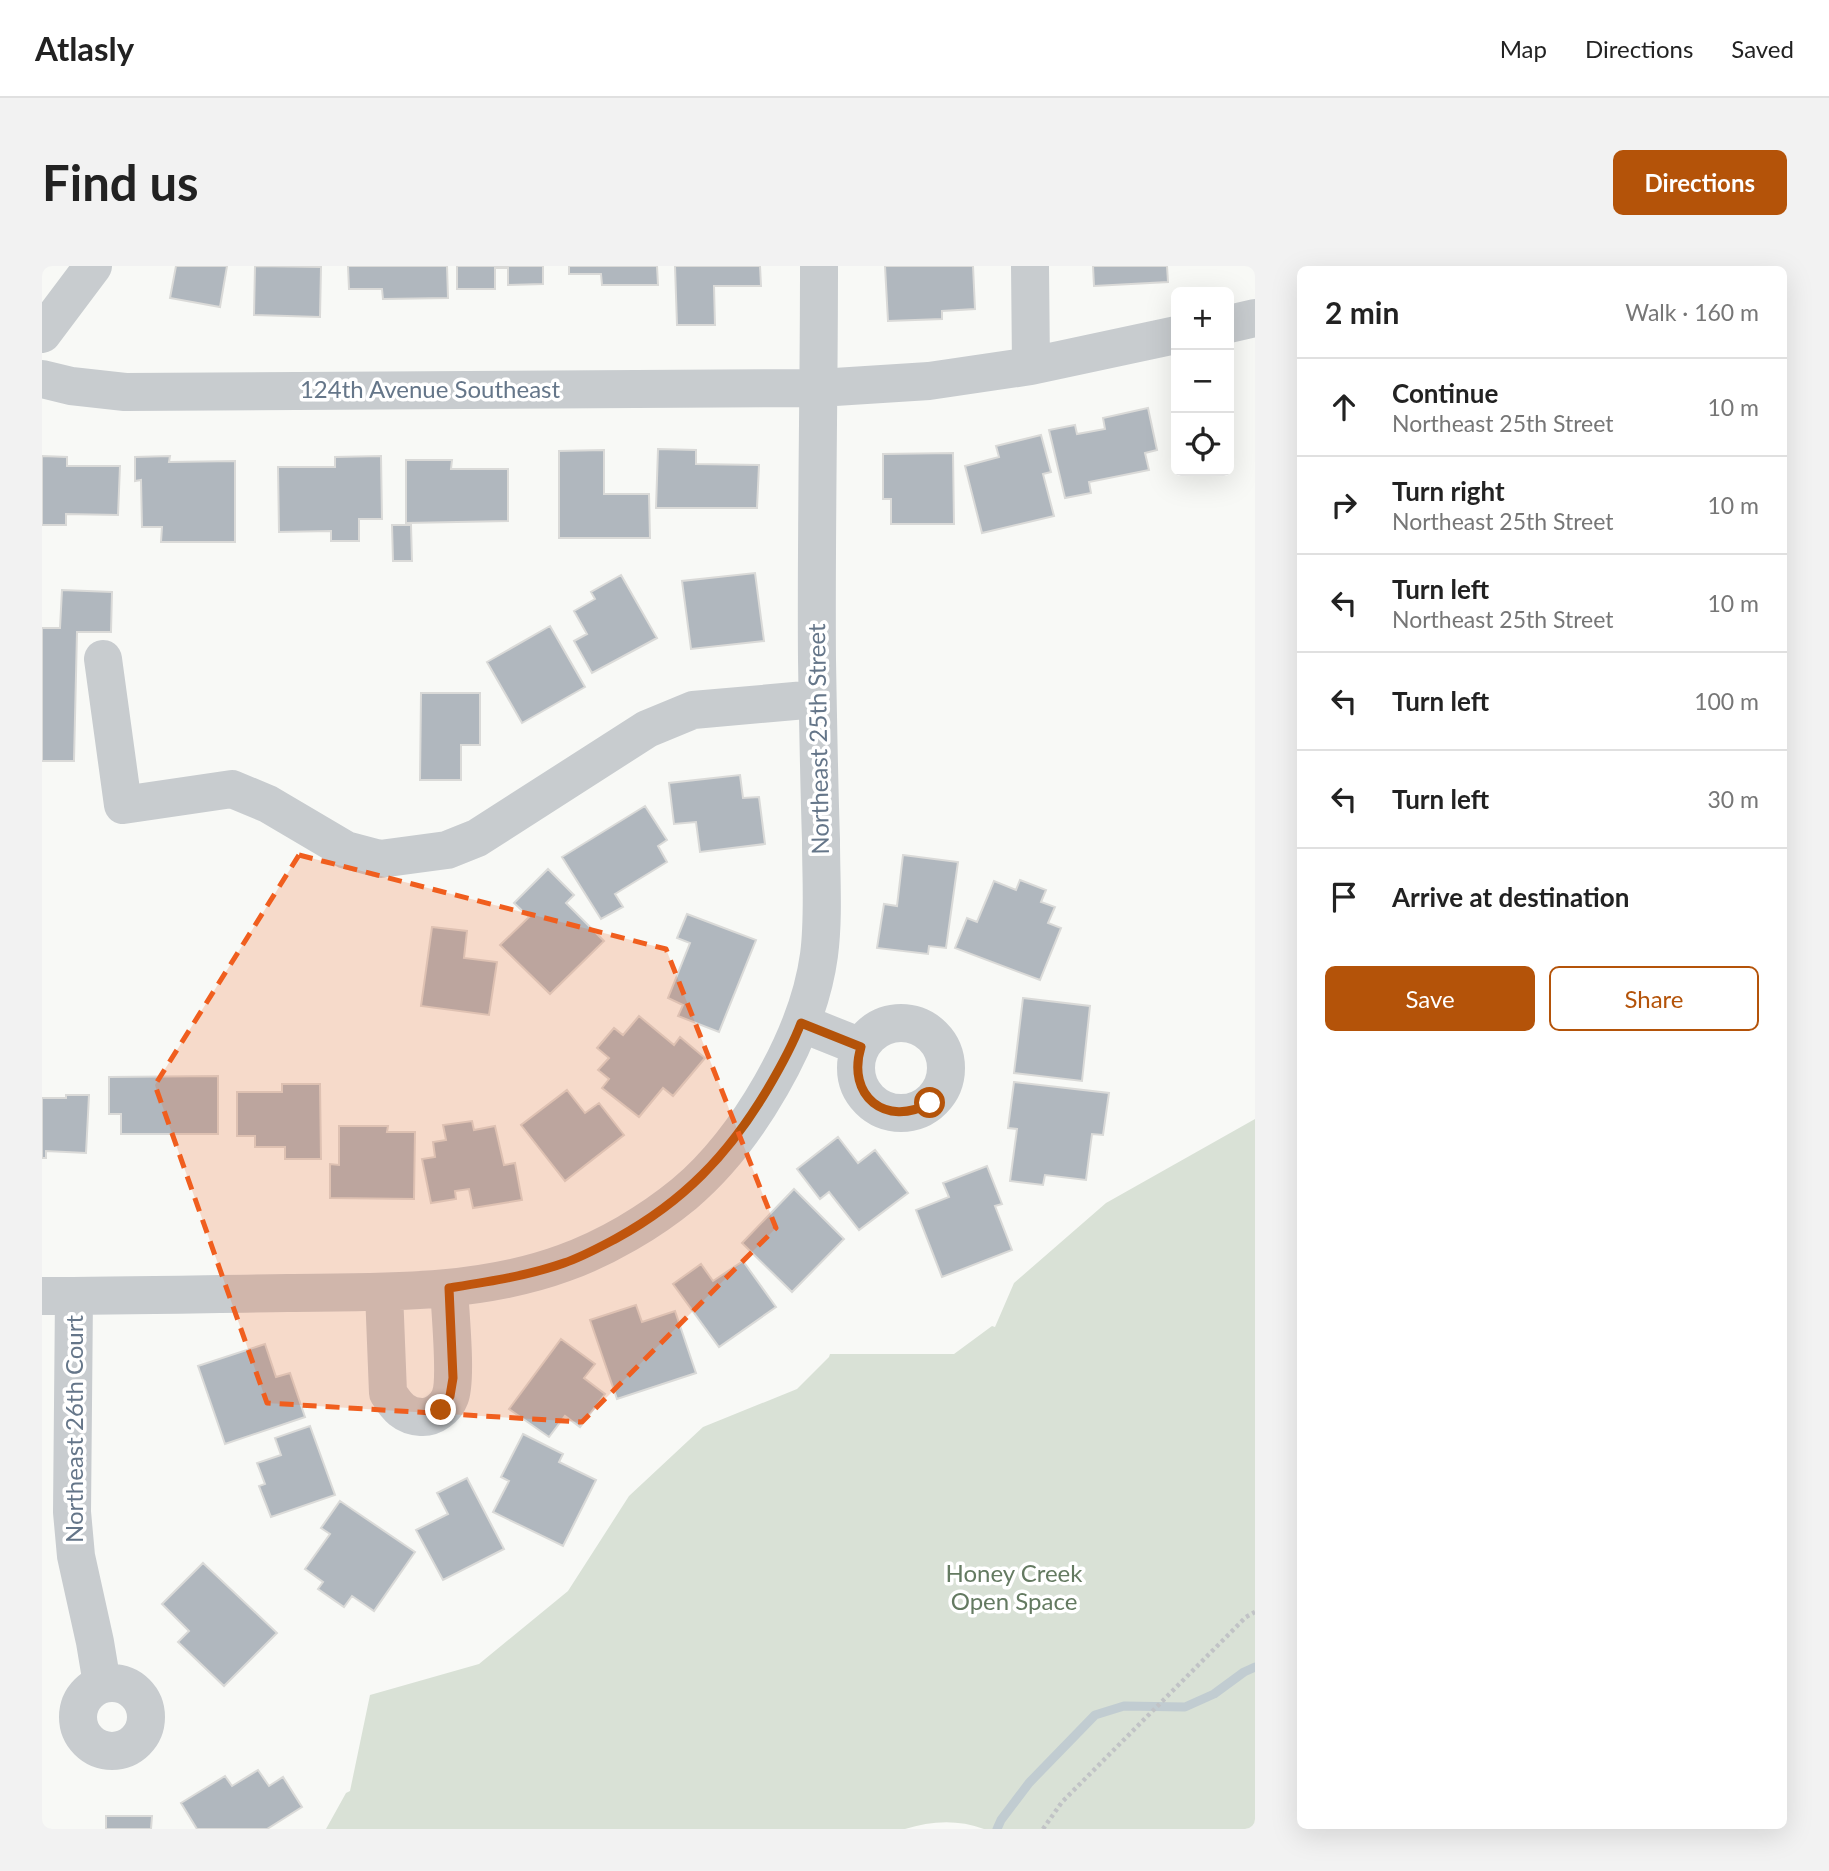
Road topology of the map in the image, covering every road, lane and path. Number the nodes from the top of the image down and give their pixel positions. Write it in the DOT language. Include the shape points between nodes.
graph roads {
  1 [pos="93,266"];
  2 [pos="819,266"];
  3 [pos="1030,266"];
  4 [pos="1255,318"];
  5 [pos="1234,323"];
  6 [pos="42,334"];
  7 [pos="1171,336"];
  8 [pos="1031,366"];
  9 [pos="42,379"];
  10 [pos="819,388"];
  11 [pos="103,659"];
  12 [pos="817,699"];
  13 [pos="801,1023"];
  14 [pos="861,1047"];
  15 [pos="449,1288"];
  16 [pos="384,1292"];
  17 [pos="58,1296"];
  18 [pos="1255,1612"];
  19 [pos="102,1685"];
  20 [pos="1043,1829"];
  1 -- 6 [label="street"];
  2 -- 10 [label="street, Northeast 25th Street"];
  3 -- 8 [label="street"];
  4 -- 5 [label="street"];
  7 -- 8 [label="street, 124th Avenue Southeast"];
  8 -- 10 [label="street, 124th Avenue Southeast" via="929,381"];
  9 -- 10 [label="street, 124th Avenue Southeast" via="125,392"];
  10 -- 12 [label="street, Northeast 25th Street"];
  11 -- 12 [label="street" via="123,805 232,789 268,804 346,850 380,859 447,850 477,838 647,729 693,710"];
  12 -- 13 [label="street, Northeast 25th Street" via="822,904 819,956"];
  13 -- 14 [label="street"];
  13 -- 15 [label="street, Northeast 25th Street" via="782,1066 753,1112 720,1157 685,1193 645,1222 564,1263"];
  15 -- 16 [label="street, Northeast 25th Street"];
  15 -- 16 [label="street" via="450,1396 441,1410 426,1418 408,1417 388,1393"];
  16 -- 17 [label="street, Northeast 25th Street"];
  17 -- 19 [label="street, Northeast 26th Court" via="76,1556"];
  18 -- 20 [label="path" via="1062,1801"];
}
